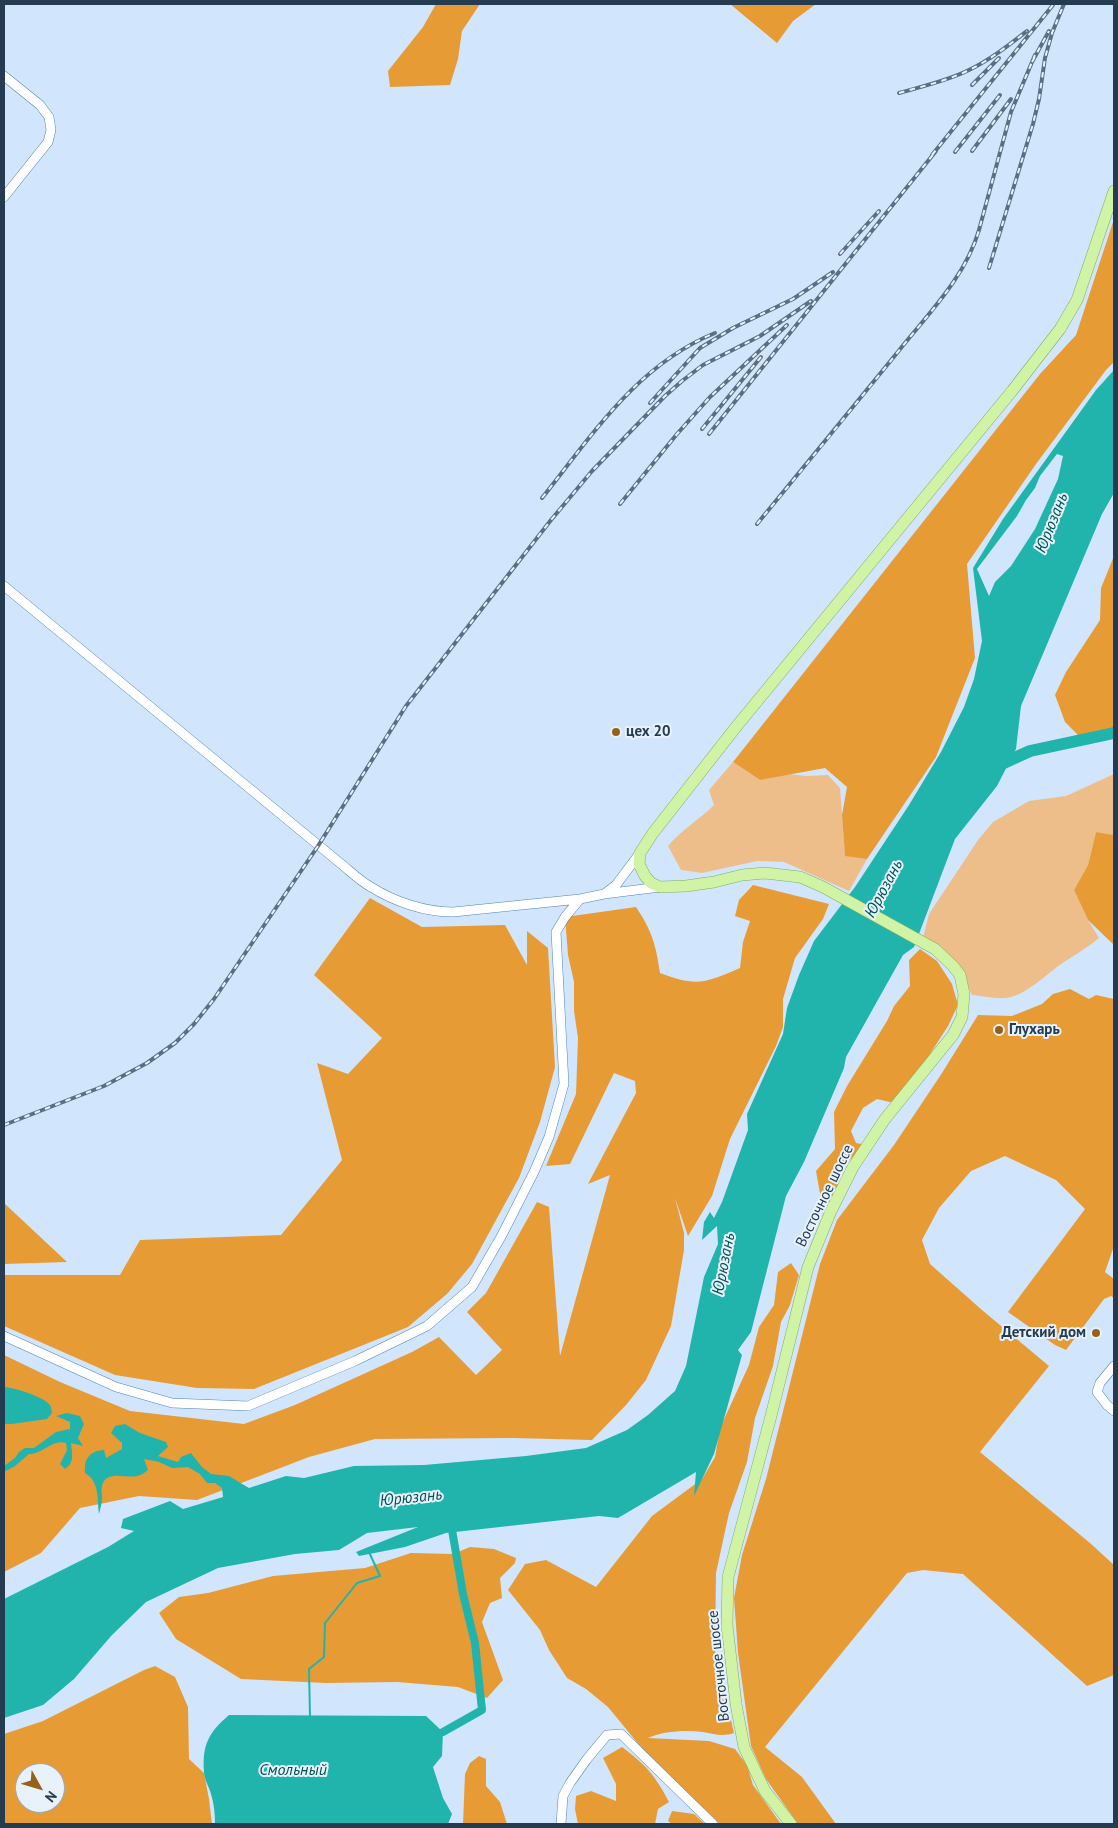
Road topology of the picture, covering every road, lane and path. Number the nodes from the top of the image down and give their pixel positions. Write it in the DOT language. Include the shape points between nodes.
graph roads {
  1 [pos="4,76"];
  2 [pos="1114,191"];
  3 [pos="4,197"];
  4 [pos="4,586"];
  5 [pos="640,853"];
  6 [pos="660,887"];
  7 [pos="604,894"];
  8 [pos="580,899"];
  9 [pos="4,1336"];
  10 [pos="1114,1366"];
  11 [pos="1111,1408"];
  12 [pos="561,1824"];
  13 [pos="713,1824"];
  14 [pos="791,1824"];
  1 -- 3 [label="street" via="40,105 49,117 51,130 48,142"];
  2 -- 5 [label="main road" via="1077,300 1060,329 736,728"];
  4 -- 8 [label="street, Восточное шоссе" via="369,887 395,900 438,912"];
  5 -- 6 [label="main road" via="639,864 645,876"];
  5 -- 7 [label="street"];
  6 -- 7 [label="street, Восточное шоссе"];
  6 -- 14 [label="main road, Восточное шоссе" via="765,873 800,877 935,949 960,975 964,994 962,1017 953,1036 884,1119 853,1167 808,1267 728,1577 727,1625 744,1747 765,1791"];
  7 -- 8 [label="street, Восточное шоссе"];
  8 -- 9 [label="street" via="556,932 564,1084 549,1137 502,1235 472,1287 427,1326 355,1361 248,1406 172,1403 116,1387"];
  10 -- 11 [label="street" via="1097,1392"];
  12 -- 13 [label="street" via="563,1796 576,1773 607,1735 621,1734"];
}
